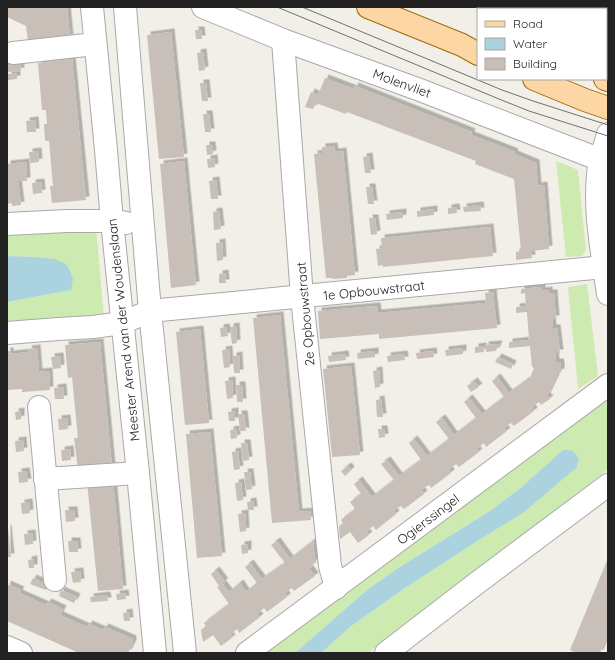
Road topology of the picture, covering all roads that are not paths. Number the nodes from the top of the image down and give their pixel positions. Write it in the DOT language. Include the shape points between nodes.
graph roads {
  1 [pos="92,7"];
  2 [pos="125,7"];
  3 [pos="204,7"];
  4 [pos="368,7"];
  5 [pos="283,40"];
  6 [pos="95,44"];
  7 [pos="473,49"];
  8 [pos="13,53"];
  9 [pos="536,80"];
  10 [pos="608,108"];
  11 [pos="608,134"];
  12 [pos="601,160"];
  13 [pos="112,221"];
  14 [pos="143,222"];
  15 [pos="7,224"];
  16 [pos="604,267"];
  17 [pos="608,294"];
  18 [pos="302,297"];
  19 [pos="150,311"];
  20 [pos="122,323"];
  21 [pos="7,333"];
  22 [pos="608,384"];
  23 [pos="39,407"];
  24 [pos="138,473"];
  25 [pos="46,479"];
  26 [pos="608,485"];
  27 [pos="55,580"];
  28 [pos="336,588"];
  29 [pos="7,647"];
  30 [pos="20,653"];
  31 [pos="154,653"];
  32 [pos="185,653"];
  33 [pos="248,653"];
  34 [pos="386,653"];
  1 -- 6 [label="street, Meester Arend van der Woudenslaan"];
  2 -- 14 [label="street"];
  3 -- 5 [label="street, Molenvliet"];
  4 -- 7 [label="main road"];
  5 -- 12 [label="street, Molenvliet"];
  5 -- 18 [label="street, 2e Opbouwstraat"];
  6 -- 8 [label="street"];
  6 -- 13 [label="street, Meester Arend van der Woudenslaan"];
  9 -- 10 [label="main road"];
  11 -- 12 [label="street"];
  12 -- 16 [label="street" via="598,215"];
  13 -- 14 [label="street"];
  13 -- 15 [label="street"];
  13 -- 20 [label="street, Meester Arend van der Woudenslaan"];
  14 -- 19 [label="street"];
  16 -- 17 [label="street"];
  16 -- 18 [label="street, 1e Opbouwstraat"];
  18 -- 19 [label="street, 1e Opbouwstraat"];
  18 -- 28 [label="street, 2e Opbouwstraat" via="330,566"];
  19 -- 20 [label="street, 1e Opbouwstraat"];
  19 -- 32 [label="street"];
  20 -- 21 [label="street, 1e Opbouwstraat" via="93,328"];
  20 -- 24 [label="street, Meester Arend van der Woudenslaan"];
  22 -- 28 [label="street, Ogierssingel"];
  23 -- 25 [label="street"];
  24 -- 25 [label="street"];
  24 -- 31 [label="street, Meester Arend van der Woudenslaan"];
  25 -- 27 [label="street"];
  26 -- 34 [label="street"];
  28 -- 33 [label="street, Ogierssingel"];
  29 -- 30 [label="street"];
}
